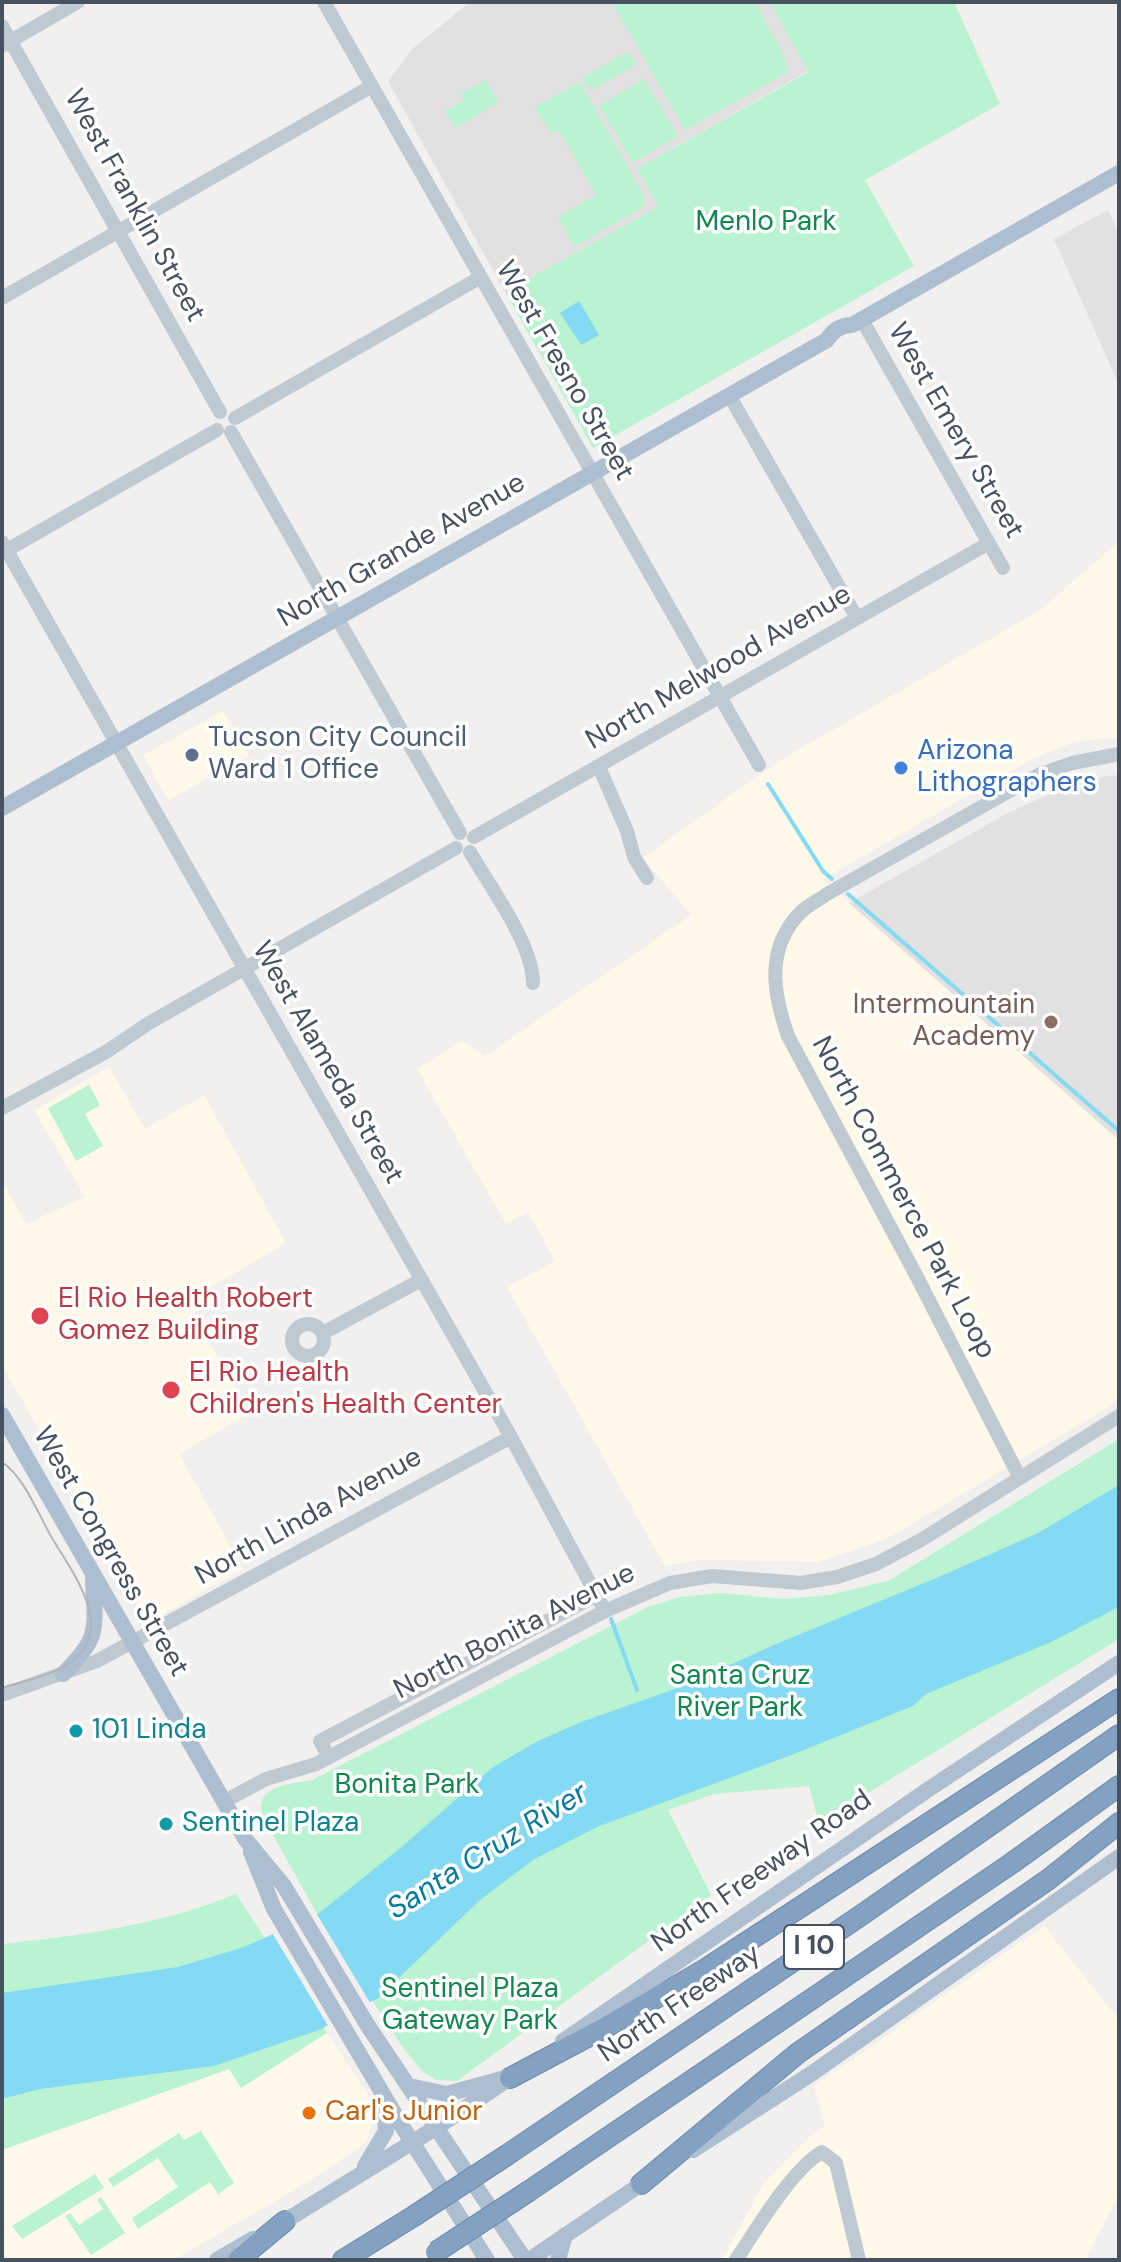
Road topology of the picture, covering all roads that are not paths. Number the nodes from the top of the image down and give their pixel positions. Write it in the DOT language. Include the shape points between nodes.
graph roads {
  1 [pos="78,2"];
  2 [pos="324,2"];
  3 [pos="2,26"];
  4 [pos="6,44"];
  5 [pos="372,86"];
  6 [pos="1119,173"];
  7 [pos="117,231"];
  8 [pos="481,277"];
  9 [pos="2,298"];
  10 [pos="857,322"];
  11 [pos="729,395"];
  12 [pos="228,426"];
  13 [pos="592,473"];
  14 [pos="989,543"];
  15 [pos="4,548"];
  16 [pos="1003,568"];
  17 [pos="337,618"];
  18 [pos="857,618"];
  19 [pos="720,697"];
  20 [pos="116,743"];
  21 [pos="1119,754"];
  22 [pos="759,765"];
  23 [pos="599,767"];
  24 [pos="2,808"];
  25 [pos="465,843"];
  26 [pos="647,878"];
  27 [pos="244,970"];
  28 [pos="533,983"];
  29 [pos="2,1108"];
  30 [pos="421,1280"];
  31 [pos="323,1333"];
  32 [pos="2,1416"];
  33 [pos="1119,1416"];
  34 [pos="511,1437"];
  35 [pos="1020,1478"];
  36 [pos="93,1573"];
  37 [pos="597,1595"];
  38 [pos="605,1611"];
  39 [pos="133,1643"];
  40 [pos="1119,1663"];
  41 [pos="63,1674"];
  42 [pos="2,1695"];
  43 [pos="1119,1699"];
  44 [pos="1119,1735"];
  45 [pos="329,1757"];
  46 [pos="1119,1786"];
  47 [pos="223,1802"];
  48 [pos="1119,1823"];
  49 [pos="246,1840"];
  50 [pos="1119,1857"];
  51 [pos="510,2078"];
  52 [pos="409,2086"];
  53 [pos="381,2091"];
  54 [pos="437,2127"];
  55 [pos="412,2141"];
  56 [pos="358,2175"];
  57 [pos="641,2184"];
  58 [pos="285,2221"];
  59 [pos="565,2235"];
  60 [pos="430,2256"];
  61 [pos="217,2260"];
  62 [pos="238,2260"];
  63 [pos="343,2260"];
  64 [pos="487,2260"];
  65 [pos="527,2260"];
  66 [pos="558,2260"];
  67 [pos="736,2260"];
  68 [pos="859,2260"];
  1 -- 4 [label="street"];
  2 -- 5 [label="street, West Fresno Street"];
  3 -- 4 [label="street, West Franklin Street"];
  4 -- 7 [label="street, West Franklin Street"];
  5 -- 7 [label="street"];
  5 -- 8 [label="street, West Fresno Street"];
  6 -- 10 [label="main road, North Grande Avenue"];
  7 -- 9 [label="street"];
  7 -- 12 [label="street, West Franklin Street" via="220,412 227,411"];
  8 -- 12 [label="street"];
  8 -- 13 [label="street, West Fresno Street"];
  10 -- 11 [label="main road, North Grande Avenue"];
  10 -- 14 [label="street, West Emery Street"];
  11 -- 13 [label="main road, North Grande Avenue"];
  11 -- 18 [label="street"];
  12 -- 15 [label="street"];
  12 -- 17 [label="street"];
  13 -- 17 [label="main road, North Grande Avenue"];
  13 -- 19 [label="street, West Fresno Street"];
  14 -- 16 [label="street, West Emery Street"];
  14 -- 18 [label="street, North Melwood Avenue"];
  15 -- 20 [label="street, West Alameda Street"];
  17 -- 20 [label="main road, North Grande Avenue"];
  17 -- 25 [label="street"];
  18 -- 19 [label="street, North Melwood Avenue"];
  19 -- 22 [label="street, West Fresno Street"];
  19 -- 23 [label="street, North Melwood Avenue"];
  20 -- 24 [label="main road, North Grande Avenue"];
  20 -- 27 [label="street, West Alameda Street"];
  21 -- 35 [label="street, North Commerce Park Loop" via="1038,775 827,894 800,913 783,941 773,976 788,1036"];
  23 -- 25 [label="street, North Melwood Avenue"];
  23 -- 26 [label="street"];
  25 -- 27 [label="street, North Melwood Avenue"];
  25 -- 28 [label="street" via="524,946"];
  27 -- 29 [label="street, North Melwood Avenue"];
  27 -- 30 [label="street, West Alameda Street"];
  30 -- 31 [label="street"];
  30 -- 34 [label="street, West Alameda Street"];
  32 -- 36 [label="main road, West Congress Street"];
  33 -- 35 [label="street, North Bonita Avenue"];
  34 -- 37 [label="street, West Alameda Street"];
  34 -- 39 [label="street, North Linda Avenue"];
  35 -- 38 [label="street, North Bonita Avenue" via="921,1540 837,1577 801,1583 712,1576 670,1583"];
  36 -- 39 [label="main road, West Congress Street"];
  36 -- 41 [label="main road" via="90,1644"];
  37 -- 38 [label="street, West Alameda Street"];
  37 -- 45 [label="street, North Bonita Avenue" via="320,1741"];
  38 -- 45 [label="street, North Bonita Avenue"];
  39 -- 41 [label="street, North Linda Avenue"];
  39 -- 47 [label="main road, West Congress Street"];
  40 -- 51 [label="main road, North Freeway Road"];
  41 -- 42 [label="street, North Linda Avenue"];
  43 -- 51 [label="highway" via="704,1970"];
  44 -- 63 [label="highway, North Freeway / I 10, bridge" via="507,2155"];
  45 -- 47 [label="street, North Bonita Avenue" via="266,1779"];
  46 -- 60 [label="highway, I 10, bridge"];
  47 -- 49 [label="main road, West Congress Street"];
  48 -- 57 [label="highway" via="1049,1879 798,2053"];
  49 -- 52 [label="main road, West Congress Street" via="284,1886"];
  49 -- 53 [label="main road, West Congress Street" via="274,1909"];
  50 -- 57 [label="main road" via="811,2074"];
  51 -- 52 [label="main road" via="447,2094"];
  51 -- 54 [label="main road, North Freeway Road"];
  52 -- 54 [label="main road, West Congress Street"];
  53 -- 55 [label="main road, West Congress Street"];
  53 -- 56 [label="main road" via="386,2131"];
  54 -- 55 [label="main road, North Freeway Road"];
  54 -- 65 [label="main road, West Congress Street"];
  55 -- 56 [label="main road, North Freeway Road"];
  55 -- 64 [label="main road, West Congress Street"];
  56 -- 58 [label="main road, North Freeway Road"];
  57 -- 59 [label="main road"];
  58 -- 61 [label="main road, North Freeway Road"];
  58 -- 62 [label="highway"];
  59 -- 65 [label="main road"];
  59 -- 66 [label="main road"];
  67 -- 68 [label="street" via="809,2159 822,2152 836,2163"];
}
